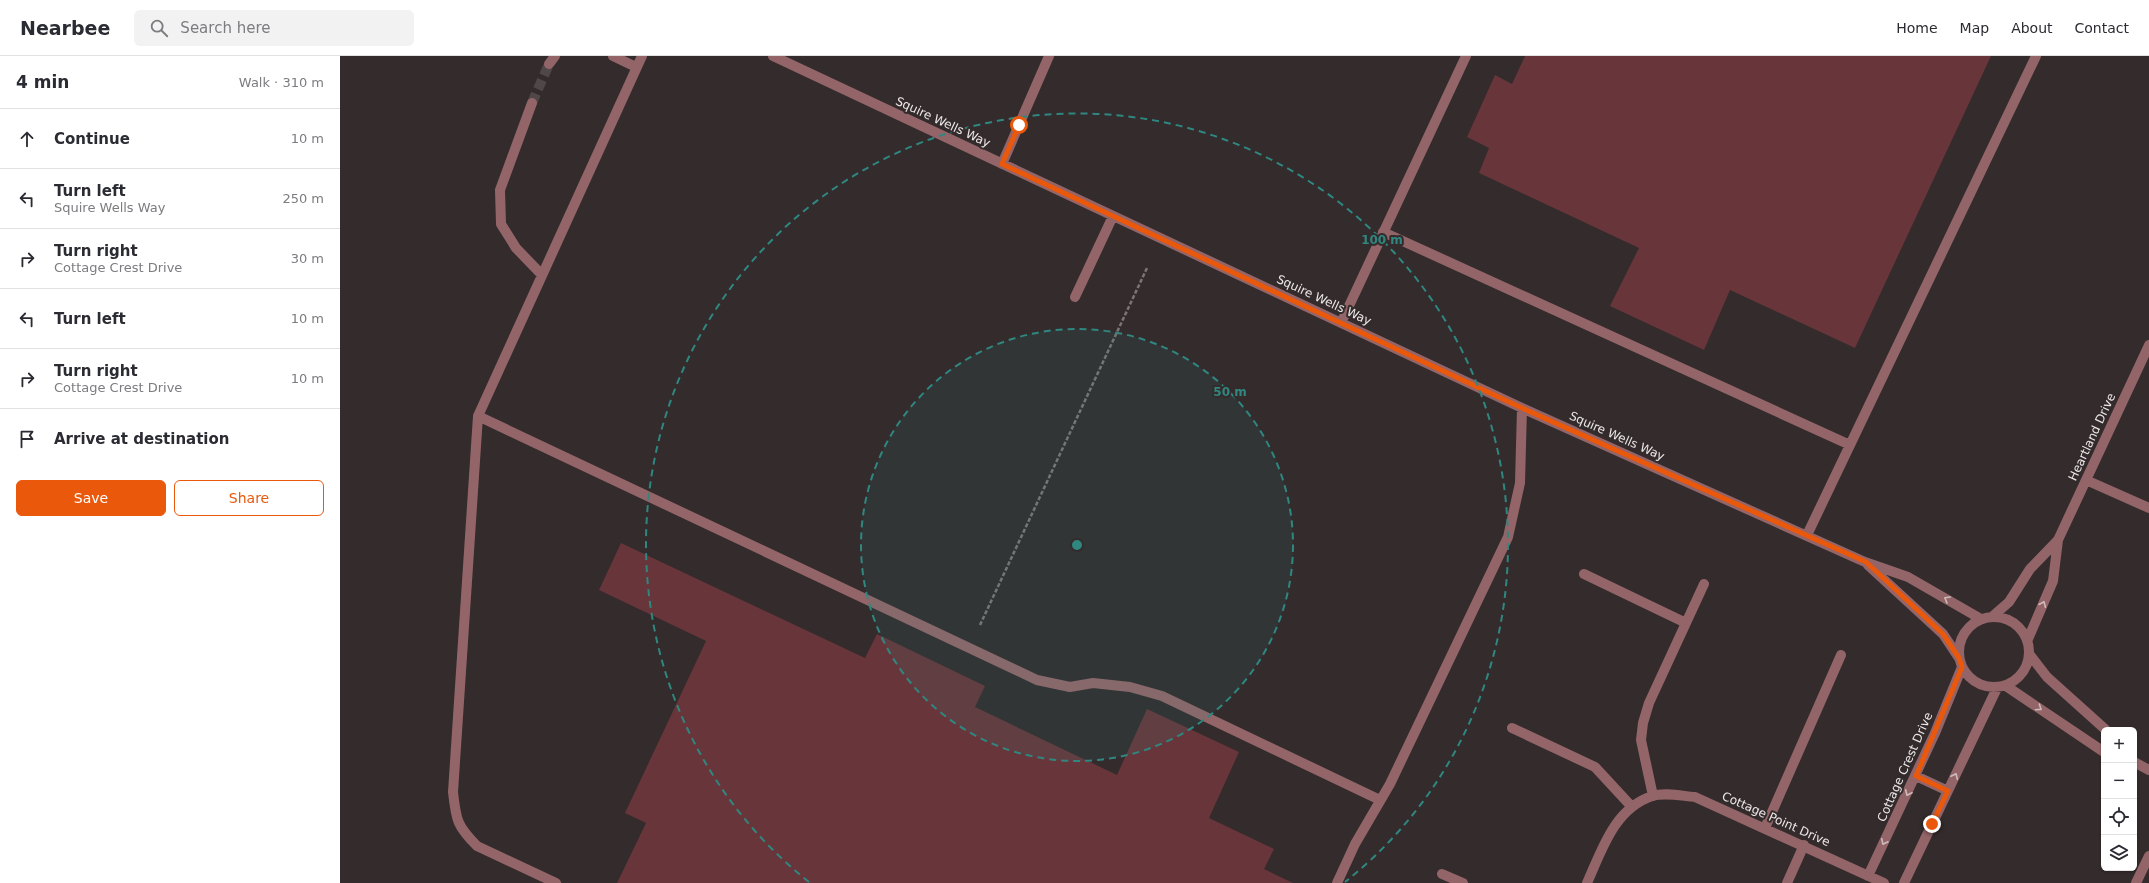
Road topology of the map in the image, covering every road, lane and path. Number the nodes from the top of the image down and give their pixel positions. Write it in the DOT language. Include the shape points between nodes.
graph roads {
  1 [pos="556,56"];
  2 [pos="613,56"];
  3 [pos="642,56"];
  4 [pos="773,56"];
  5 [pos="1049,56"];
  6 [pos="1466,56"];
  7 [pos="2036,56"];
  8 [pos="549,64"];
  9 [pos="636,67"];
  10 [pos="532,103"];
  11 [pos="1002,164"];
  12 [pos="1113,216"];
  13 [pos="1383,232"];
  14 [pos="1147,268"];
  15 [pos="542,275"];
  16 [pos="1075,297"];
  17 [pos="1341,323"];
  18 [pos="2149,345"];
  19 [pos="1522,408"];
  20 [pos="478,416"];
  21 [pos="1850,445"];
  22 [pos="2086,480"];
  23 [pos="2149,508"];
  24 [pos="1808,534"];
  25 [pos="2058,540"];
  26 [pos="1866,562"];
  27 [pos="1584,574"];
  28 [pos="1704,584"];
  29 [pos="1993,616"];
  30 [pos="1981,619"];
  31 [pos="1686,623"];
  32 [pos="980,625"];
  33 [pos="2028,640"];
  34 [pos="2030,655"];
  35 [pos="1841,656"];
  36 [pos="1960,662"];
  37 [pos="2002,687"];
  38 [pos="2103,727"];
  39 [pos="1512,728"];
  40 [pos="2101,750"];
  41 [pos="2136,763"];
  42 [pos="2149,770"];
  43 [pos="1916,776"];
  44 [pos="1948,791"];
  45 [pos="1653,796"];
  46 [pos="1380,800"];
  47 [pos="1632,807"];
  48 [pos="1766,828"];
  49 [pos="1804,845"];
  50 [pos="2149,856"];
  51 [pos="1442,874"];
  52 [pos="1868,876"];
  53 [pos="556,883"];
  54 [pos="1337,883"];
  55 [pos="1463,883"];
  56 [pos="1587,883"];
  57 [pos="1787,883"];
  58 [pos="1884,883"];
  59 [pos="1904,883"];
  60 [pos="2136,883"];
  1 -- 8 [label="street"];
  2 -- 9 [label="street"];
  3 -- 9 [label="street"];
  4 -- 11 [label="street, Squire Wells Way"];
  5 -- 11 [label="street"];
  6 -- 13 [label="street"];
  7 -- 21 [label="street"];
  9 -- 15 [label="street"];
  10 -- 15 [label="street" via="500,190 500,224 516,248"];
  11 -- 12 [label="street, Squire Wells Way"];
  12 -- 16 [label="street"];
  12 -- 17 [label="street, Squire Wells Way"];
  13 -- 17 [label="street"];
  13 -- 21 [label="street"];
  14 -- 32 [label="path"];
  15 -- 20 [label="street"];
  17 -- 19 [label="street, Squire Wells Way"];
  18 -- 22 [label="street, Heartland Drive"];
  19 -- 24 [label="street, Squire Wells Way"];
  19 -- 46 [label="street" via="1520,483 1508,536 1390,784"];
  20 -- 46 [label="street" via="1037,680 1070,687 1094,683 1130,687 1162,696"];
  20 -- 53 [label="street" via="453,792 456,818 477,846"];
  21 -- 24 [label="street"];
  22 -- 23 [label="street"];
  22 -- 25 [label="street, Heartland Drive"];
  24 -- 26 [label="street, Squire Wells Way"];
  25 -- 29 [label="street, Heartland Drive" via="2030,569 2008,602"];
  33 -- 25 [label="street, Heartland Drive, one-way" via="2053,581"];
  30 -- 26 [label="street, Squire Wells Way, one-way" via="1908,577"];
  26 -- 36 [label="street, Squire Wells Way" via="1943,634"];
  27 -- 31 [label="street"];
  28 -- 31 [label="street"];
  29 -- 30 [label="street"];
  29 -- 33 [label="street" via="2008,619 2020,627"];
  30 -- 36 [label="street" via="1963,634 1959,646"];
  31 -- 45 [label="street" via="1642,723 1640,740"];
  33 -- 34 [label="street"];
  34 -- 37 [label="street" via="2026,669 2018,679"];
  34 -- 38 [label="street" via="2047,677"];
  35 -- 48 [label="street"];
  36 -- 37 [label="street" via="1970,679 1983,686"];
  36 -- 43 [label="street, Cottage Crest Drive"];
  37 -- 40 [label="street, one-way"];
  44 -- 37 [label="street, one-way"];
  39 -- 47 [label="street" via="1594,767"];
  41 -- 42 [label="street"];
  43 -- 44 [label="street"];
  43 -- 52 [label="street, Cottage Crest Drive, one-way"];
  44 -- 59 [label="street"];
  45 -- 47 [label="street, Cottage Point Drive"];
  45 -- 48 [label="street, Cottage Point Drive" via="1695,798"];
  46 -- 54 [label="street" via="1354,844"];
  47 -- 56 [label="street, Cottage Point Drive" via="1613,826"];
  48 -- 49 [label="street, Cottage Point Drive"];
  49 -- 52 [label="street, Cottage Point Drive"];
  49 -- 57 [label="street"];
  50 -- 60 [label="street"];
  51 -- 55 [label="street"];
  52 -- 58 [label="street, Cottage Point Drive"];
}
